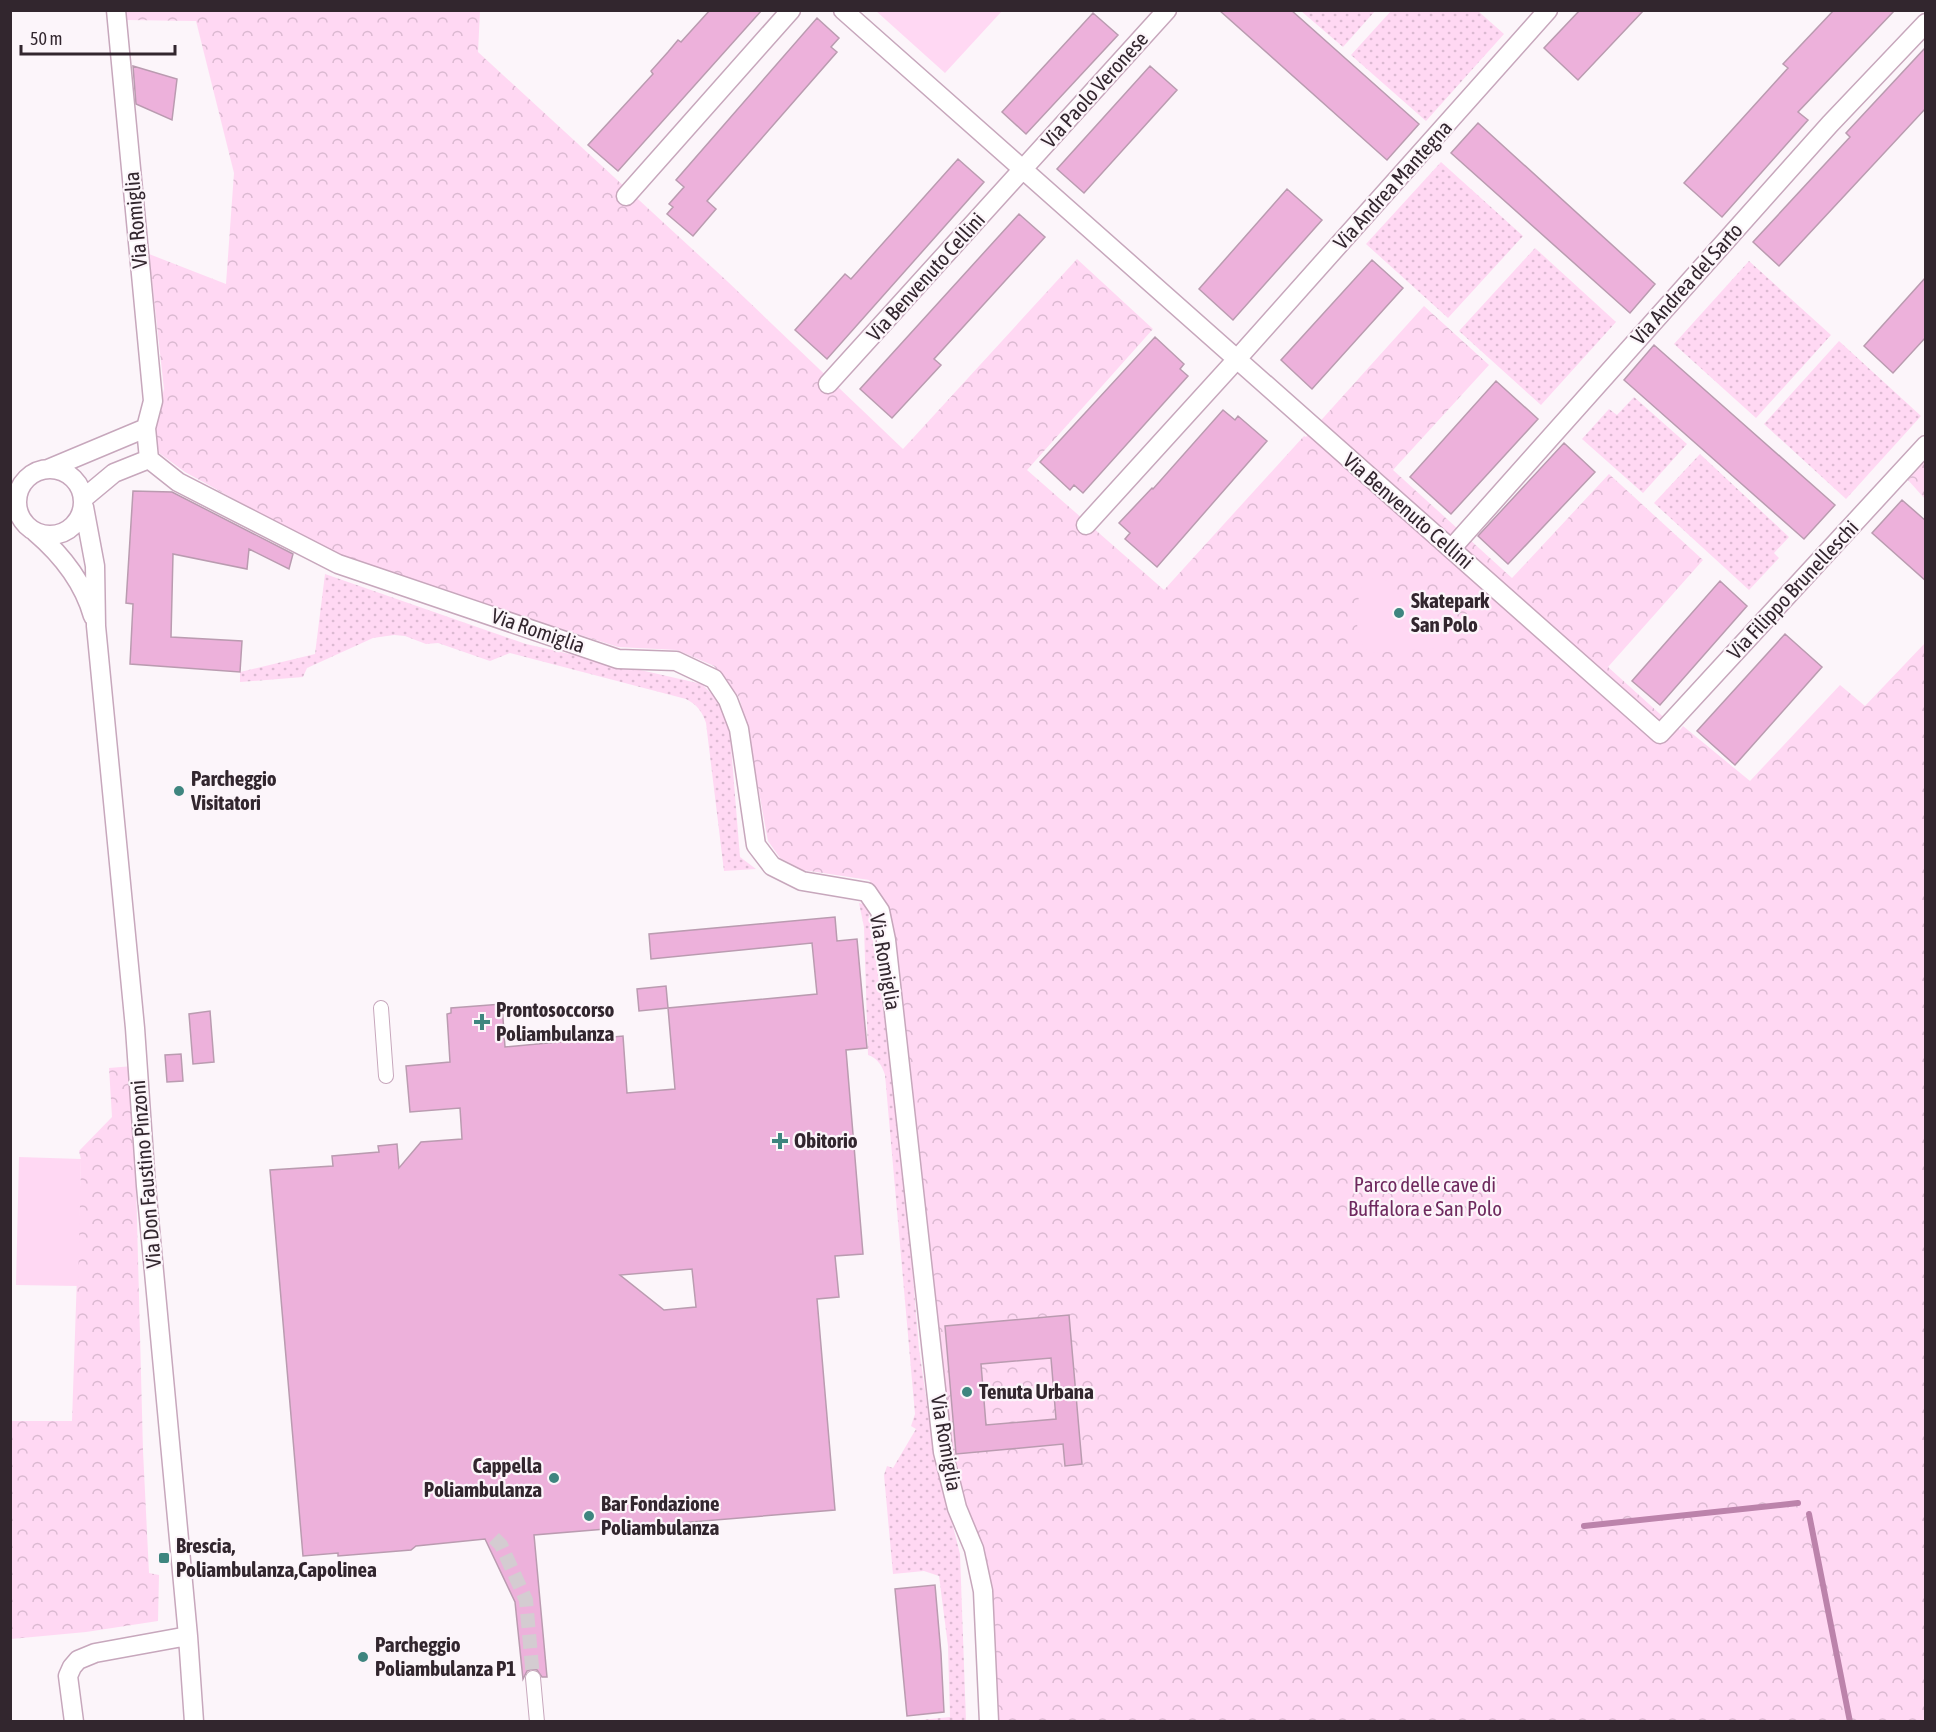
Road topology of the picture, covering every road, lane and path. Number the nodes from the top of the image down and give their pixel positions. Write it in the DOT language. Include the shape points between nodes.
graph roads {
  1 [pos="116,10"];
  2 [pos="791,10"];
  3 [pos="843,10"];
  4 [pos="1167,10"];
  5 [pos="1548,10"];
  6 [pos="1926,23"];
  7 [pos="1023,170"];
  8 [pos="626,196"];
  9 [pos="1237,359"];
  10 [pos="828,384"];
  11 [pos="146,428"];
  12 [pos="1926,446"];
  13 [pos="149,459"];
  14 [pos="41,471"];
  15 [pos="10,475"];
  16 [pos="84,502"];
  17 [pos="15,515"];
  18 [pos="1086,525"];
  19 [pos="35,532"];
  20 [pos="1451,549"];
  21 [pos="96,626"];
  22 [pos="1660,734"];
  23 [pos="381,1008"];
  24 [pos="386,1076"];
  25 [pos="188,1636"];
  26 [pos="533,1678"];
  27 [pos="74,1722"];
  28 [pos="194,1722"];
  29 [pos="537,1722"];
  30 [pos="988,1722"];
  1 -- 11 [label="street, Via Romiglia" via="153,400"];
  2 -- 8 [label="street"];
  3 -- 7 [label="street, Via Benvenuto Cellini"];
  4 -- 7 [label="street, Via Paolo Veronese"];
  5 -- 9 [label="street, Via Andrea Mantegna"];
  6 -- 20 [label="street, Via Andrea del Sarto" via="1830,124"];
  7 -- 9 [label="street, Via Benvenuto Cellini"];
  7 -- 10 [label="street, Via Benvenuto Cellini"];
  9 -- 18 [label="street"];
  9 -- 20 [label="street, Via Benvenuto Cellini"];
  11 -- 13 [label="street, Via Romiglia"];
  11 -- 14 [label="street"];
  12 -- 22 [label="street, Via Filippo Brunelleschi"];
  13 -- 16 [label="street" via="114,473"];
  13 -- 30 [label="street, Via Romiglia" via="178,482 338,564 618,658 676,661 714,679 728,700 739,729 756,845 772,866 802,881 867,892 874,901 886,940 943,1452 983,1591"];
  14 -- 15 [label="street"];
  14 -- 16 [label="street" via="68,474 75,480"];
  14 -- 17 [label="street" via="20,488"];
  16 -- 19 [label="street" via="81,517 65,532 55,536"];
  16 -- 21 [label="street, Via Don Faustino Pinzoni" via="95,566"];
  17 -- 19 [label="street"];
  19 -- 21 [label="street, Via Don Faustino Pinzoni" via="80,583"];
  20 -- 22 [label="street, Via Benvenuto Cellini"];
  21 -- 25 [label="street, Via Don Faustino Pinzoni"];
  23 -- 24 [label="street"];
  25 -- 27 [label="street" via="95,1653 78,1660 68,1676"];
  25 -- 28 [label="street, Via Don Faustino Pinzoni"];
  26 -- 29 [label="street"];
}
